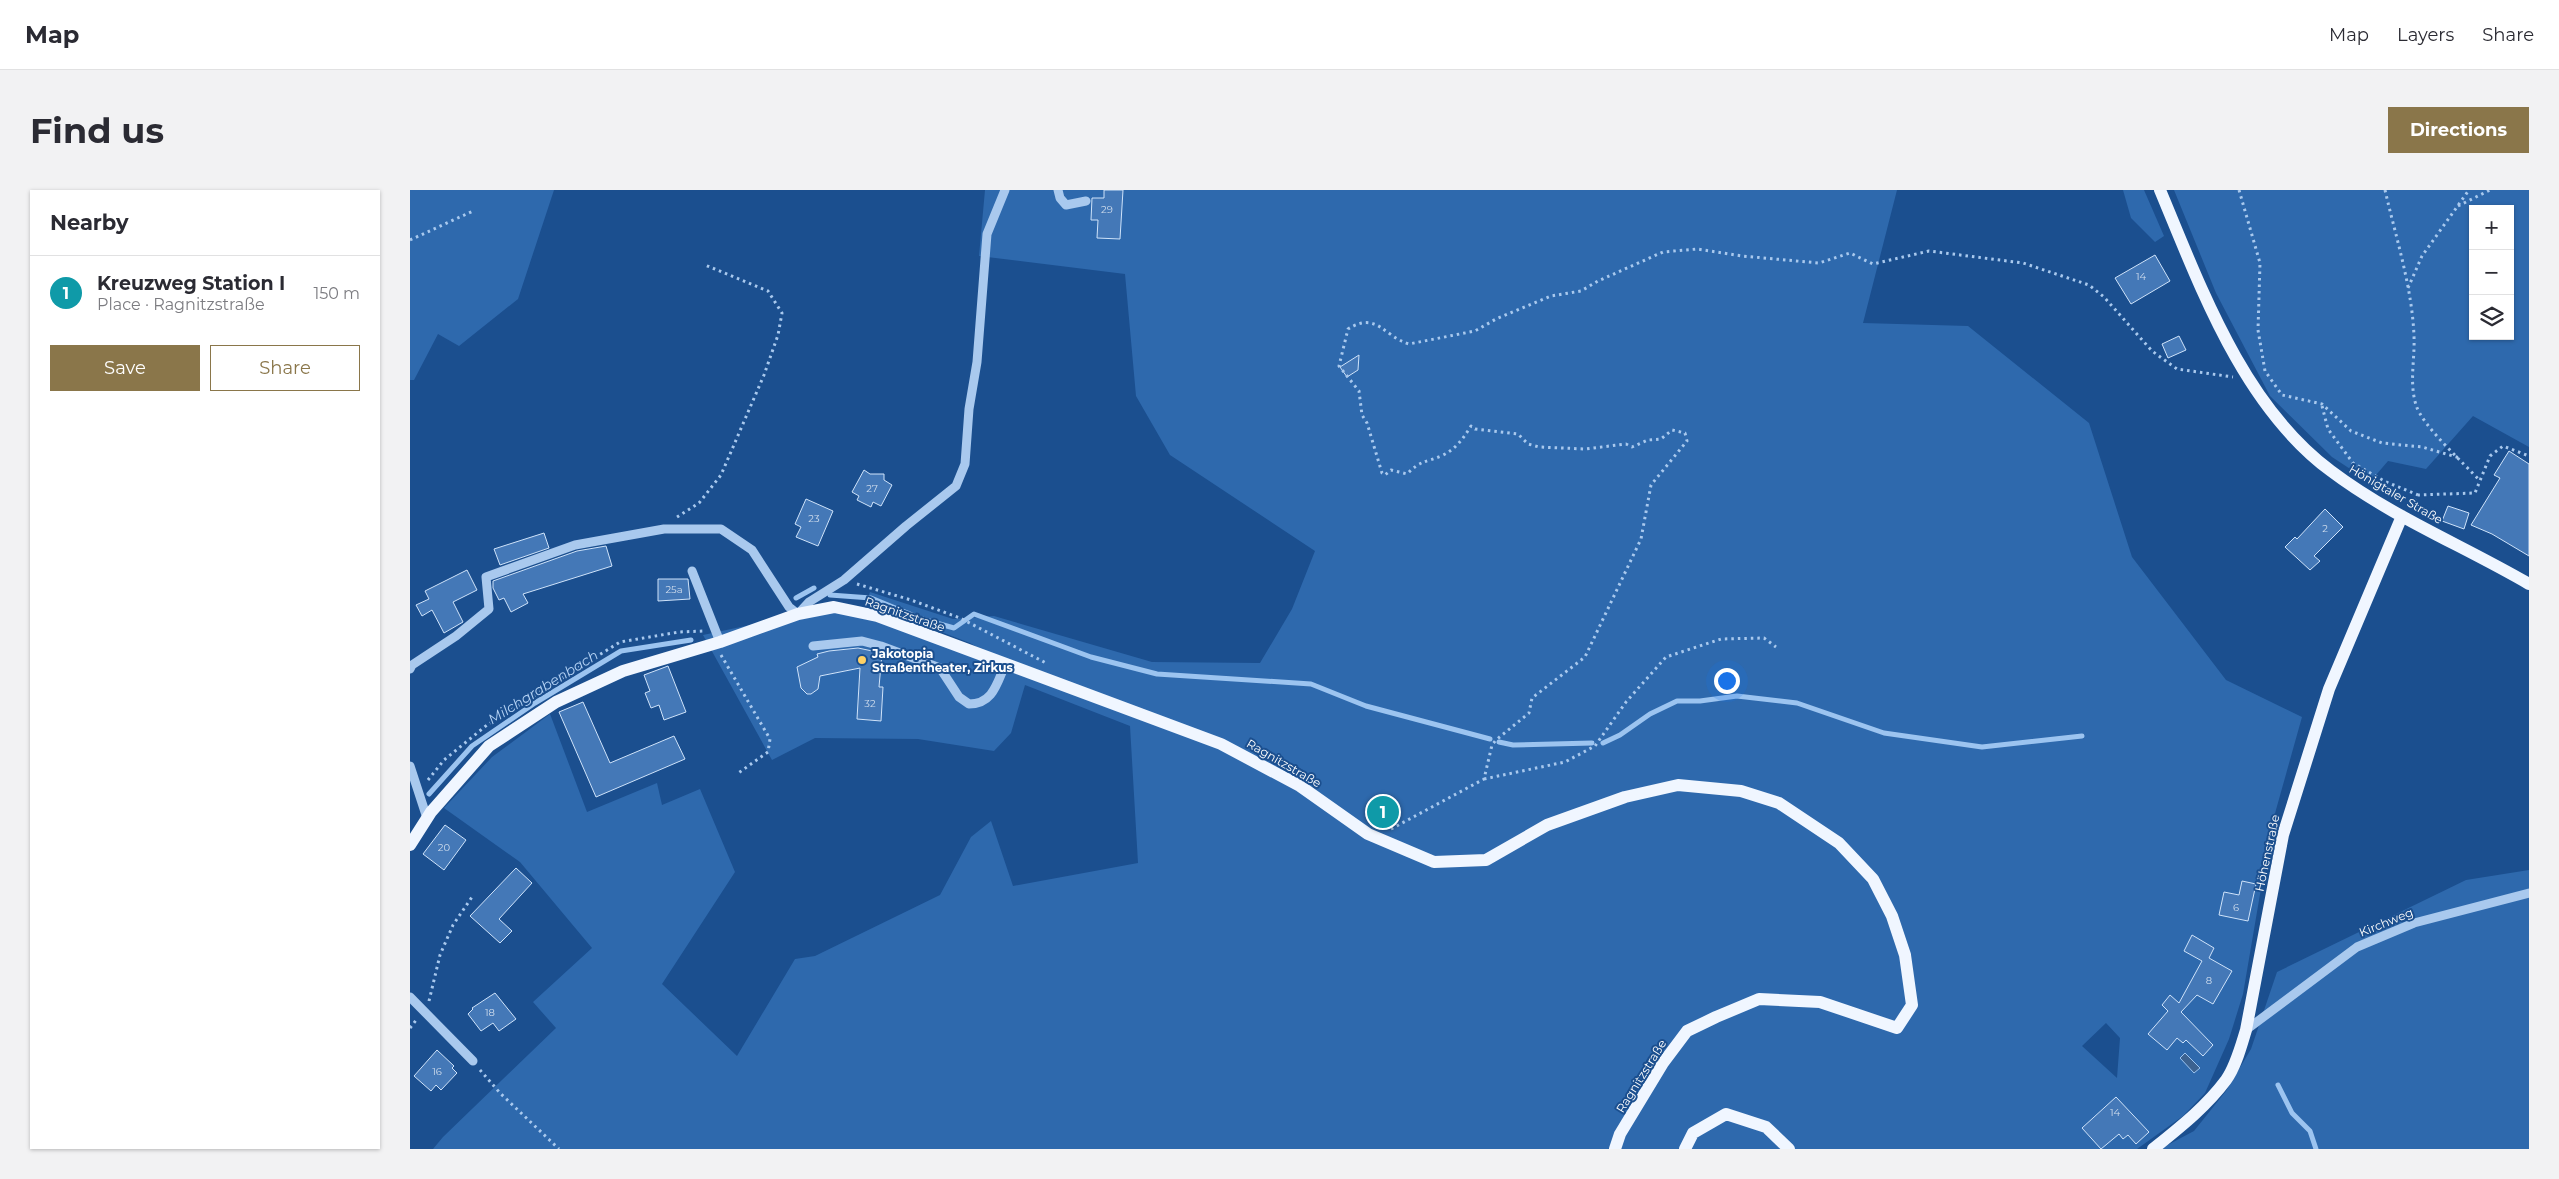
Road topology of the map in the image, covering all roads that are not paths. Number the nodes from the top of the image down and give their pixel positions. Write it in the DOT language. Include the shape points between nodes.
graph roads {
  1 [pos="1005,190"];
  2 [pos="1058,190"];
  3 [pos="2160,190"];
  4 [pos="1086,201"];
  5 [pos="2402,516"];
  6 [pos="692,571"];
  7 [pos="2529,584"];
  8 [pos="798,614"];
  9 [pos="717,643"];
  10 [pos="813,646"];
  11 [pos="1005,665"];
  12 [pos="410,669"];
  13 [pos="410,766"];
  14 [pos="427,818"];
  15 [pos="410,845"];
  16 [pos="2529,893"];
  17 [pos="410,997"];
  18 [pos="2246,1030"];
  19 [pos="473,1061"];
  20 [pos="1615,1149"];
  21 [pos="1685,1149"];
  22 [pos="1789,1149"];
  23 [pos="2153,1149"];
  1 -- 8 [label="street" via="987,234 965,464 956,486 844,580 809,602"];
  2 -- 4 [label="street" via="1066,205"];
  3 -- 5 [label="main road, Hönigtaler Straße" via="2228,344 2264,403 2290,434 2330,471"];
  5 -- 7 [label="main road, Hönigtaler Straße"];
  5 -- 18 [label="main road, Höhenstraße" via="2330,689 2283,834"];
  6 -- 9 [label="street"];
  8 -- 9 [label="main road, Ragnitzstraße"];
  8 -- 11 [label="main road, Ragnitzstraße" via="834,607 876,616"];
  8 -- 12 [label="street" via="789,607 752,550 721,529 664,530 575,545 486,577 489,609"];
  9 -- 14 [label="main road, Ragnitzstraße" via="623,672 556,702 489,746"];
  10 -- 11 [label="street" via="862,641 923,661 940,668 960,697 969,704 986,700 993,693"];
  11 -- 20 [label="main road, Ragnitzstraße" via="1221,744 1300,786 1368,834 1434,862 1486,860 1547,825 1624,797 1678,785 1741,791 1779,803 1839,843 1873,879 1892,916 1904,955 1912,1005 1897,1028 1820,1002 1759,999 1716,1016 1686,1031 1662,1063 1620,1134"];
  13 -- 14 [label="street"];
  14 -- 15 [label="main road, Ragnitzstraße"];
  16 -- 18 [label="street, Kirchweg" via="2414,923 2357,947"];
  17 -- 19 [label="street"];
  18 -- 23 [label="main road, Höhenstraße" via="2226,1079 2190,1120"];
  21 -- 22 [label="main road" via="1693,1134 1726,1114 1766,1127"];
}
